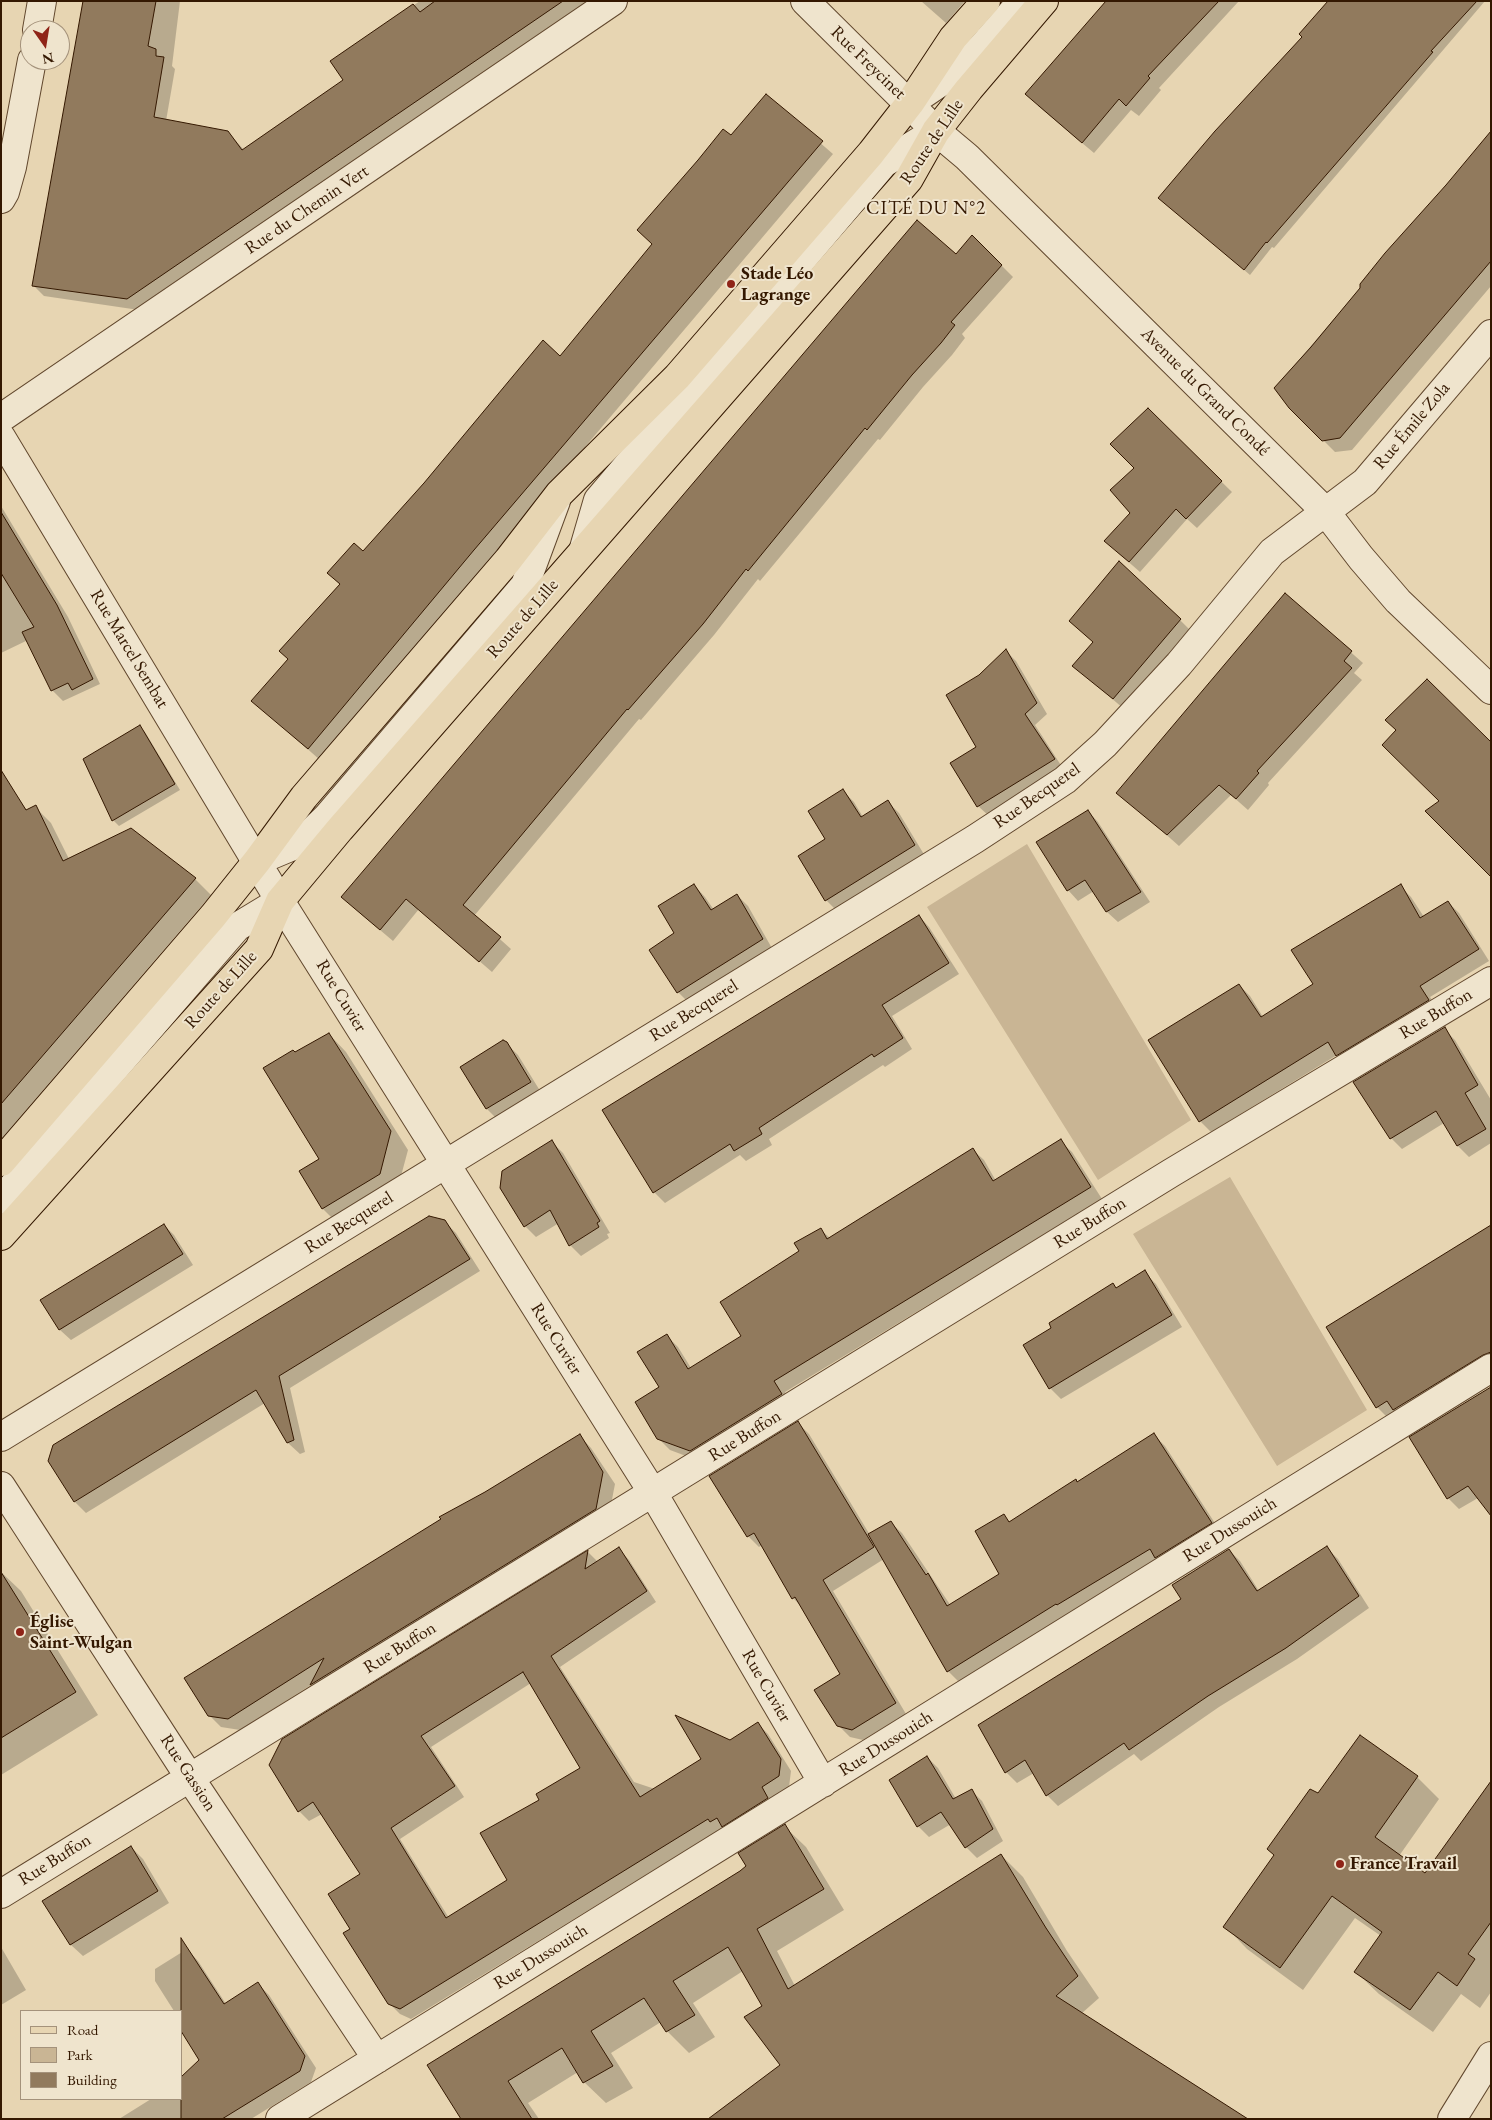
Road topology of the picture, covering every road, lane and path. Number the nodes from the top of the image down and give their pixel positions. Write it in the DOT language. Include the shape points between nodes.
graph roads {
  1 [pos="42,1"];
  2 [pos="613,1"];
  3 [pos="805,1"];
  4 [pos="986,1"];
  5 [pos="1022,1"];
  6 [pos="1044,1"];
  7 [pos="39,20"];
  8 [pos="30,70"];
  9 [pos="910,103"];
  10 [pos="936,131"];
  11 [pos="1,199"];
  12 [pos="1491,334"];
  13 [pos="1,418"];
  14 [pos="1,437"];
  15 [pos="1325,511"];
  16 [pos="1491,690"];
  17 [pos="258,861"];
  18 [pos="280,901"];
  19 [pos="1491,981"];
  20 [pos="1,1162"];
  21 [pos="445,1164"];
  22 [pos="1,1200"];
  23 [pos="1,1236"];
  24 [pos="1491,1368"];
  25 [pos="1,1437"];
  26 [pos="1,1486"];
  27 [pos="653,1493"];
  28 [pos="190,1778"];
  29 [pos="822,1783"];
  30 [pos="1,1894"];
  31 [pos="1491,2056"];
  32 [pos="377,2059"];
  33 [pos="280,2119"];
  34 [pos="1452,2119"];
  1 -- 7 [label="street"];
  2 -- 13 [label="street, Rue du Chemin Vert"];
  3 -- 9 [label="street, Rue Freycinet"];
  4 -- 9 [label="main road" via="953,38"];
  5 -- 9 [label="street" via="982,47 953,74"];
  6 -- 10 [label="main road, Route de Lille"];
  8 -- 11 [label="street" via="12,167"];
  9 -- 10 [label="street, Avenue du Grand Condé"];
  9 -- 17 [label="main road" via="871,153 676,377 559,494 508,560 304,798"];
  10 -- 15 [label="street, Avenue du Grand Condé" via="967,157"];
  10 -- 18 [label="main road, Route de Lille" via="909,179 584,548"];
  12 -- 15 [label="street, Rue Émile Zola" via="1364,482"];
  14 -- 17 [label="street, Rue Marcel Sembat"];
  15 -- 16 [label="street, Avenue du Grand Condé" via="1398,601"];
  15 -- 21 [label="street, Rue Becquerel" via="1272,552 1179,664 1106,744 1065,780 975,839"];
  17 -- 18 [label="street, Rue Marcel Sembat"];
  17 -- 20 [label="main road"];
  18 -- 21 [label="street, Rue Cuvier"];
  18 -- 22 [label="street" via="237,927"];
  18 -- 23 [label="main road, Route de Lille" via="259,949"];
  19 -- 27 [label="street, Rue Buffon" via="1163,1178"];
  21 -- 25 [label="street, Rue Becquerel"];
  21 -- 27 [label="street, Rue Cuvier"];
  24 -- 29 [label="street, Rue Dussouich"];
  26 -- 28 [label="street, Rue Gassion"];
  27 -- 28 [label="street, Rue Buffon"];
  27 -- 29 [label="street, Rue Cuvier"];
  28 -- 30 [label="street, Rue Buffon"];
  28 -- 32 [label="street, Rue Gassion"];
  29 -- 32 [label="street, Rue Dussouich"];
  31 -- 34 [label="street"];
  32 -- 33 [label="street, Rue Dussouich"];
}
